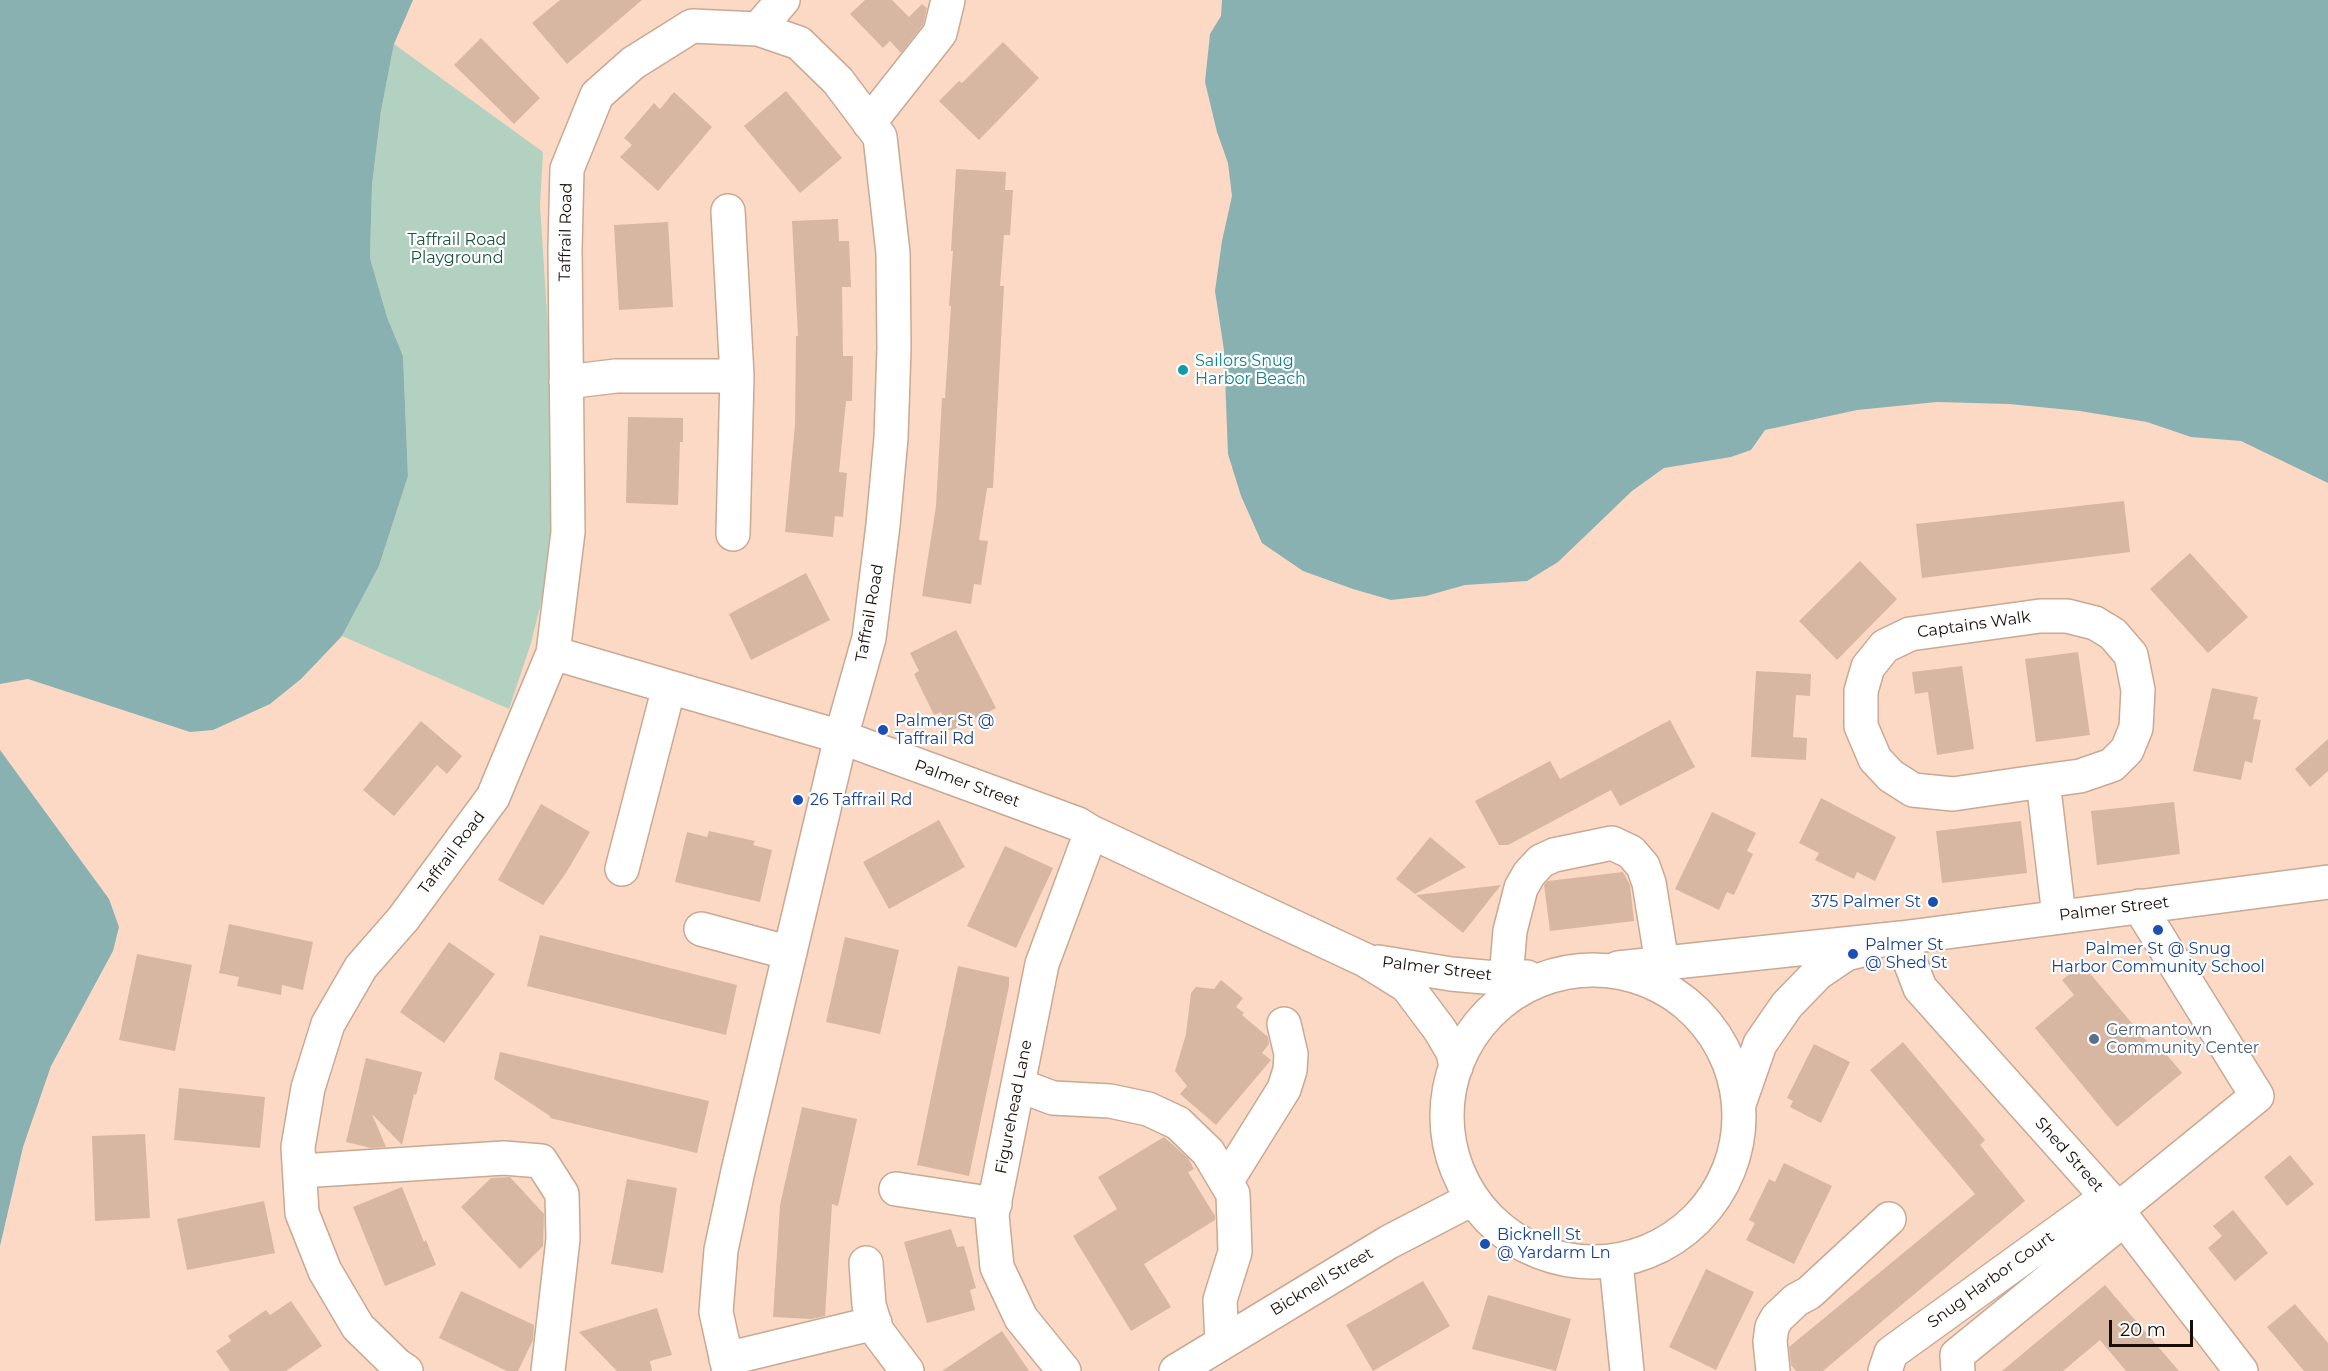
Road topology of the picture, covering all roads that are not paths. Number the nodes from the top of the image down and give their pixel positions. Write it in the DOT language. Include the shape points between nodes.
graph roads {
  1 [pos="783,0"];
  2 [pos="948,0"];
  3 [pos="758,28"];
  4 [pos="869,123"];
  5 [pos="728,211"];
  6 [pos="737,376"];
  7 [pos="566,382"];
  8 [pos="733,534"];
  9 [pos="553,653"];
  10 [pos="669,687"];
  11 [pos="841,737"];
  12 [pos="2043,781"];
  13 [pos="1091,832"];
  14 [pos="622,870"];
  15 [pos="2328,882"];
  16 [pos="2139,906"];
  17 [pos="2059,916"];
  18 [pos="701,929"];
  19 [pos="1901,938"];
  20 [pos="790,953"];
  21 [pos="1365,960"];
  22 [pos="1662,963"];
  23 [pos="1599,970"];
  24 [pos="1546,977"];
  25 [pos="1506,978"];
  26 [pos="1284,1024"];
  27 [pos="1455,1067"];
  28 [pos="1018,1084"];
  29 [pos="1739,1104"];
  30 [pos="301,1172"];
  31 [pos="1226,1182"];
  32 [pos="896,1189"];
  33 [pos="1472,1198"];
  34 [pos="994,1204"];
  35 [pos="2116,1209"];
  36 [pos="1889,1219"];
  37 [pos="1616,1262"];
  38 [pos="866,1263"];
  39 [pos="875,1323"];
  40 [pos="1222,1343"];
  41 [pos="728,1365"];
  42 [pos="406,1371"];
  43 [pos="548,1371"];
  44 [pos="907,1371"];
  45 [pos="1064,1371"];
  46 [pos="1176,1371"];
  47 [pos="1627,1371"];
  48 [pos="1773,1371"];
  49 [pos="1885,1371"];
  50 [pos="1958,1371"];
  51 [pos="2241,1371"];
  1 -- 3 [label="street"];
  2 -- 4 [label="street" via="940,33"];
  3 -- 4 [label="street, Taffrail Road" via="799,43 838,81"];
  3 -- 7 [label="street, Taffrail Road" via="692,26 633,63 597,95 567,169"];
  4 -- 11 [label="street, Taffrail Road" via="880,137 893,253 891,438 869,638"];
  5 -- 6 [label="street"];
  6 -- 7 [label="street" via="616,376"];
  6 -- 8 [label="street"];
  7 -- 9 [label="street, Taffrail Road" via="568,532"];
  9 -- 10 [label="street, Palmer Street"];
  9 -- 30 [label="street, Taffrail Road" via="493,798 403,919 361,967 328,1024 308,1088 298,1147"];
  10 -- 11 [label="street, Palmer Street"];
  10 -- 14 [label="street"];
  11 -- 13 [label="street, Palmer Street"];
  11 -- 20 [label="street, Taffrail Road"];
  12 -- 12 [label="street, Captains Walk" via="2080,776 2112,765 2127,750 2136,728 2138,690 2131,655 2113,634 2095,623 2067,615 2040,616 1910,634 1884,646 1868,667 1861,691 1861,726 1875,759 1913,790 1953,794"];
  12 -- 17 [label="street"];
  13 -- 21 [label="street, Palmer Street"];
  13 -- 28 [label="street, Figurehead Lane" via="1042,964"];
  15 -- 16 [label="street, Palmer Street"];
  16 -- 17 [label="street, Palmer Street"];
  16 -- 35 [label="street" via="2258,1096"];
  17 -- 19 [label="street, Palmer Street"];
  18 -- 20 [label="street"];
  19 -- 22 [label="street, Palmer Street"];
  19 -- 29 [label="street, Palmer Street" via="1846,954 1818,973 1787,1005 1760,1044"];
  19 -- 35 [label="street, Shed Street" via="1920,988"];
  20 -- 41 [label="street, Taffrail Road" via="721,1250 716,1312"];
  21 -- 25 [label="street, Palmer Street"];
  21 -- 27 [label="street, Palmer Street" via="1407,986 1440,1030 1453,1052"];
  22 -- 23 [label="street, Palmer Street"];
  22 -- 25 [label="street" via="1643,866 1631,852 1612,843 1554,855 1541,861 1529,874 1521,888 1510,932"];
  23 -- 24 [label="street"];
  23 -- 29 [label="street" via="1640,977 1678,996 1719,1043 1728,1060"];
  24 -- 25 [label="street, Palmer Street"];
  24 -- 27 [label="street" via="1507,998 1476,1028"];
  26 -- 31 [label="street" via="1291,1054 1284,1089"];
  27 -- 33 [label="street" via="1447,1100 1448,1134 1456,1168"];
  28 -- 31 [label="street" via="1053,1098 1110,1101 1148,1109 1178,1123 1208,1152"];
  28 -- 34 [label="street, Figurehead Lane"];
  29 -- 37 [label="street" via="1736,1148 1720,1189 1694,1224 1658,1249"];
  30 -- 42 [label="street, Taffrail Road" via="302,1214 325,1271 358,1326"];
  30 -- 43 [label="street" via="504,1158 541,1161 562,1194 562,1239"];
  31 -- 40 [label="street" via="1233,1194 1235,1252 1220,1300"];
  32 -- 34 [label="street"];
  33 -- 37 [label="street" via="1493,1224 1519,1244 1550,1257 1582,1263"];
  33 -- 40 [label="street, Bicknell Street" via="1389,1242"];
  34 -- 45 [label="street, Figurehead Lane" via="997,1267 1021,1318"];
  35 -- 49 [label="street, Snug Harbor Court" via="1891,1353"];
  35 -- 50 [label="street, Snug Harbor Court" via="1957,1355"];
  35 -- 51 [label="street, Shed Street"];
  36 -- 48 [label="street" via="1777,1318 1770,1341"];
  37 -- 47 [label="street"];
  38 -- 39 [label="street" via="869,1305"];
  39 -- 41 [label="street"];
  39 -- 44 [label="street"];
  40 -- 46 [label="street, Bicknell Street"];
}
